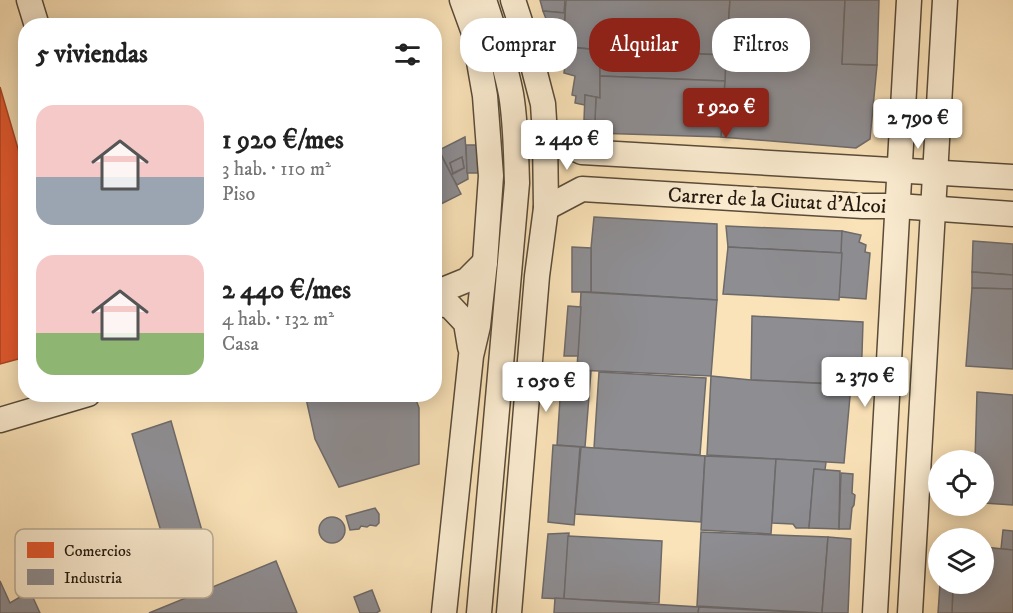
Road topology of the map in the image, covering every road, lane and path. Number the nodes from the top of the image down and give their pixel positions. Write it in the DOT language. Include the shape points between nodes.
graph roads {
  1 [pos="30,0"];
  2 [pos="462,0"];
  3 [pos="484,0"];
  4 [pos="513,0"];
  5 [pos="909,0"];
  6 [pos="945,0"];
  7 [pos="35,18"];
  8 [pos="545,135"];
  9 [pos="900,170"];
  10 [pos="935,172"];
  11 [pos="1013,177"];
  12 [pos="898,206"];
  13 [pos="546,208"];
  14 [pos="933,208"];
  15 [pos="1013,214"];
  16 [pos="485,262"];
  17 [pos="442,290"];
  18 [pos="442,304"];
  19 [pos="471,356"];
  20 [pos="61,402"];
  21 [pos="0,420"];
  22 [pos="444,613"];
  23 [pos="479,613"];
  24 [pos="509,613"];
  25 [pos="875,613"];
  26 [pos="910,613"];
  1 -- 7 [label="street"];
  2 -- 16 [label="street" via="474,33 485,96 491,176"];
  3 -- 23 [label="street" via="511,95 517,183"];
  4 -- 8 [label="street" via="543,104"];
  5 -- 9 [label="street"];
  6 -- 10 [label="street"];
  8 -- 9 [label="street, Carrer de la Ciutat d'Alcoi" via="582,152"];
  8 -- 13 [label="street"];
  9 -- 10 [label="street, Carrer de la Ciutat d'Alcoi"];
  9 -- 12 [label="street"];
  10 -- 11 [label="street, Carrer de la Ciutat d'Alcoi"];
  10 -- 14 [label="street"];
  12 -- 13 [label="street, Carrer de la Ciutat d'Alcoi" via="582,189"];
  12 -- 14 [label="street, Carrer de la Ciutat d'Alcoi"];
  12 -- 25 [label="street"];
  13 -- 24 [label="street"];
  14 -- 15 [label="street, Carrer de la Ciutat d'Alcoi"];
  14 -- 26 [label="street"];
  16 -- 17 [label="street" via="467,280"];
  16 -- 19 [label="street"];
  18 -- 19 [label="street" via="450,306 466,323"];
  19 -- 22 [label="street"];
  20 -- 21 [label="street"];
}
